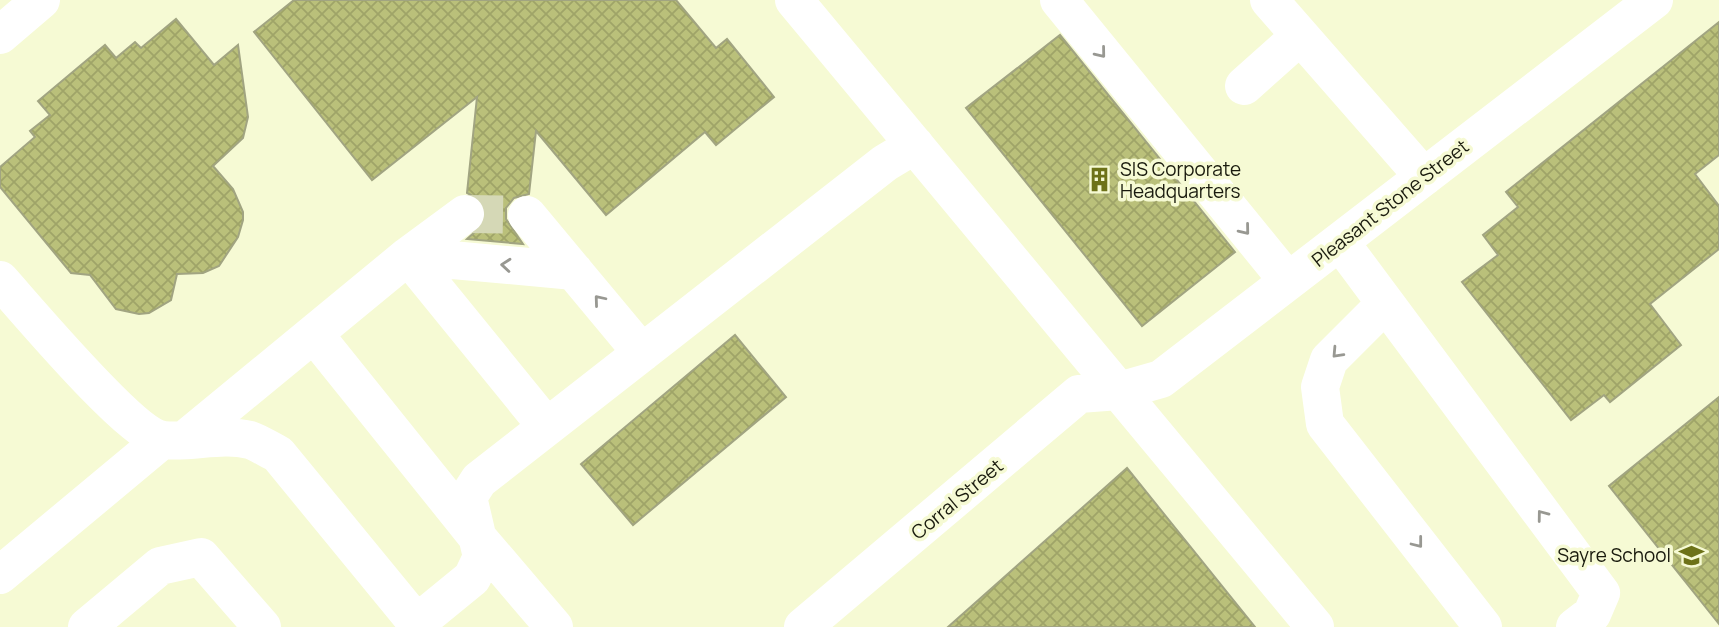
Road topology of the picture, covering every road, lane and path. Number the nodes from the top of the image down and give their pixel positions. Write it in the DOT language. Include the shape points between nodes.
graph roads {
  1 [pos="794,0"];
  2 [pos="1059,0"];
  3 [pos="1269,0"];
  4 [pos="1634,6"];
  5 [pos="1300,36"];
  6 [pos="1244,86"];
  7 [pos="915,145"];
  8 [pos="1424,177"];
  9 [pos="465,214"];
  10 [pos="527,215"];
  11 [pos="1340,242"];
  12 [pos="408,256"];
  13 [pos="574,271"];
  14 [pos="0,281"];
  15 [pos="1288,281"];
  16 [pos="1385,304"];
  17 [pos="314,334"];
  18 [pos="642,353"];
  19 [pos="1119,391"];
  20 [pos="547,427"];
  21 [pos="174,439"];
  22 [pos="478,538"];
  23 [pos="0,575"];
  24 [pos="418,625"];
  25 [pos="87,627"];
  26 [pos="262,627"];
  27 [pos="554,627"];
  28 [pos="803,627"];
  29 [pos="1315,627"];
  30 [pos="1483,627"];
  31 [pos="1574,627"];
  1 -- 7 [label="street"];
  2 -- 15 [label="street, one-way"];
  3 -- 5 [label="street"];
  4 -- 8 [label="street, Pleasant Stone Street"];
  5 -- 6 [label="street"];
  5 -- 8 [label="street"];
  7 -- 18 [label="street" via="885,163"];
  7 -- 19 [label="street"];
  8 -- 11 [label="street, Pleasant Stone Street"];
  9 -- 12 [label="street"];
  10 -- 13 [label="street"];
  11 -- 15 [label="street, Pleasant Stone Street"];
  11 -- 16 [label="street"];
  13 -- 12 [label="street, one-way"];
  12 -- 17 [label="street"];
  12 -- 20 [label="street"];
  18 -- 13 [label="street, one-way"];
  14 -- 21 [label="street" via="117,406 142,428"];
  15 -- 19 [label="street, Pleasant Stone Street" via="1161,379"];
  16 -- 30 [label="street, one-way" via="1329,360 1320,387 1325,424"];
  31 -- 16 [label="street, one-way" via="1592,614 1601,593"];
  17 -- 21 [label="street"];
  17 -- 22 [label="street"];
  18 -- 20 [label="street"];
  19 -- 28 [label="street, Corral Street" via="1079,394"];
  19 -- 29 [label="street"];
  20 -- 22 [label="street" via="479,480 468,497"];
  21 -- 23 [label="street"];
  21 -- 24 [label="street" via="249,440 278,454"];
  22 -- 24 [label="street" via="482,557 471,578"];
  22 -- 27 [label="street"];
  25 -- 26 [label="street" via="160,566 201,557"];
}
